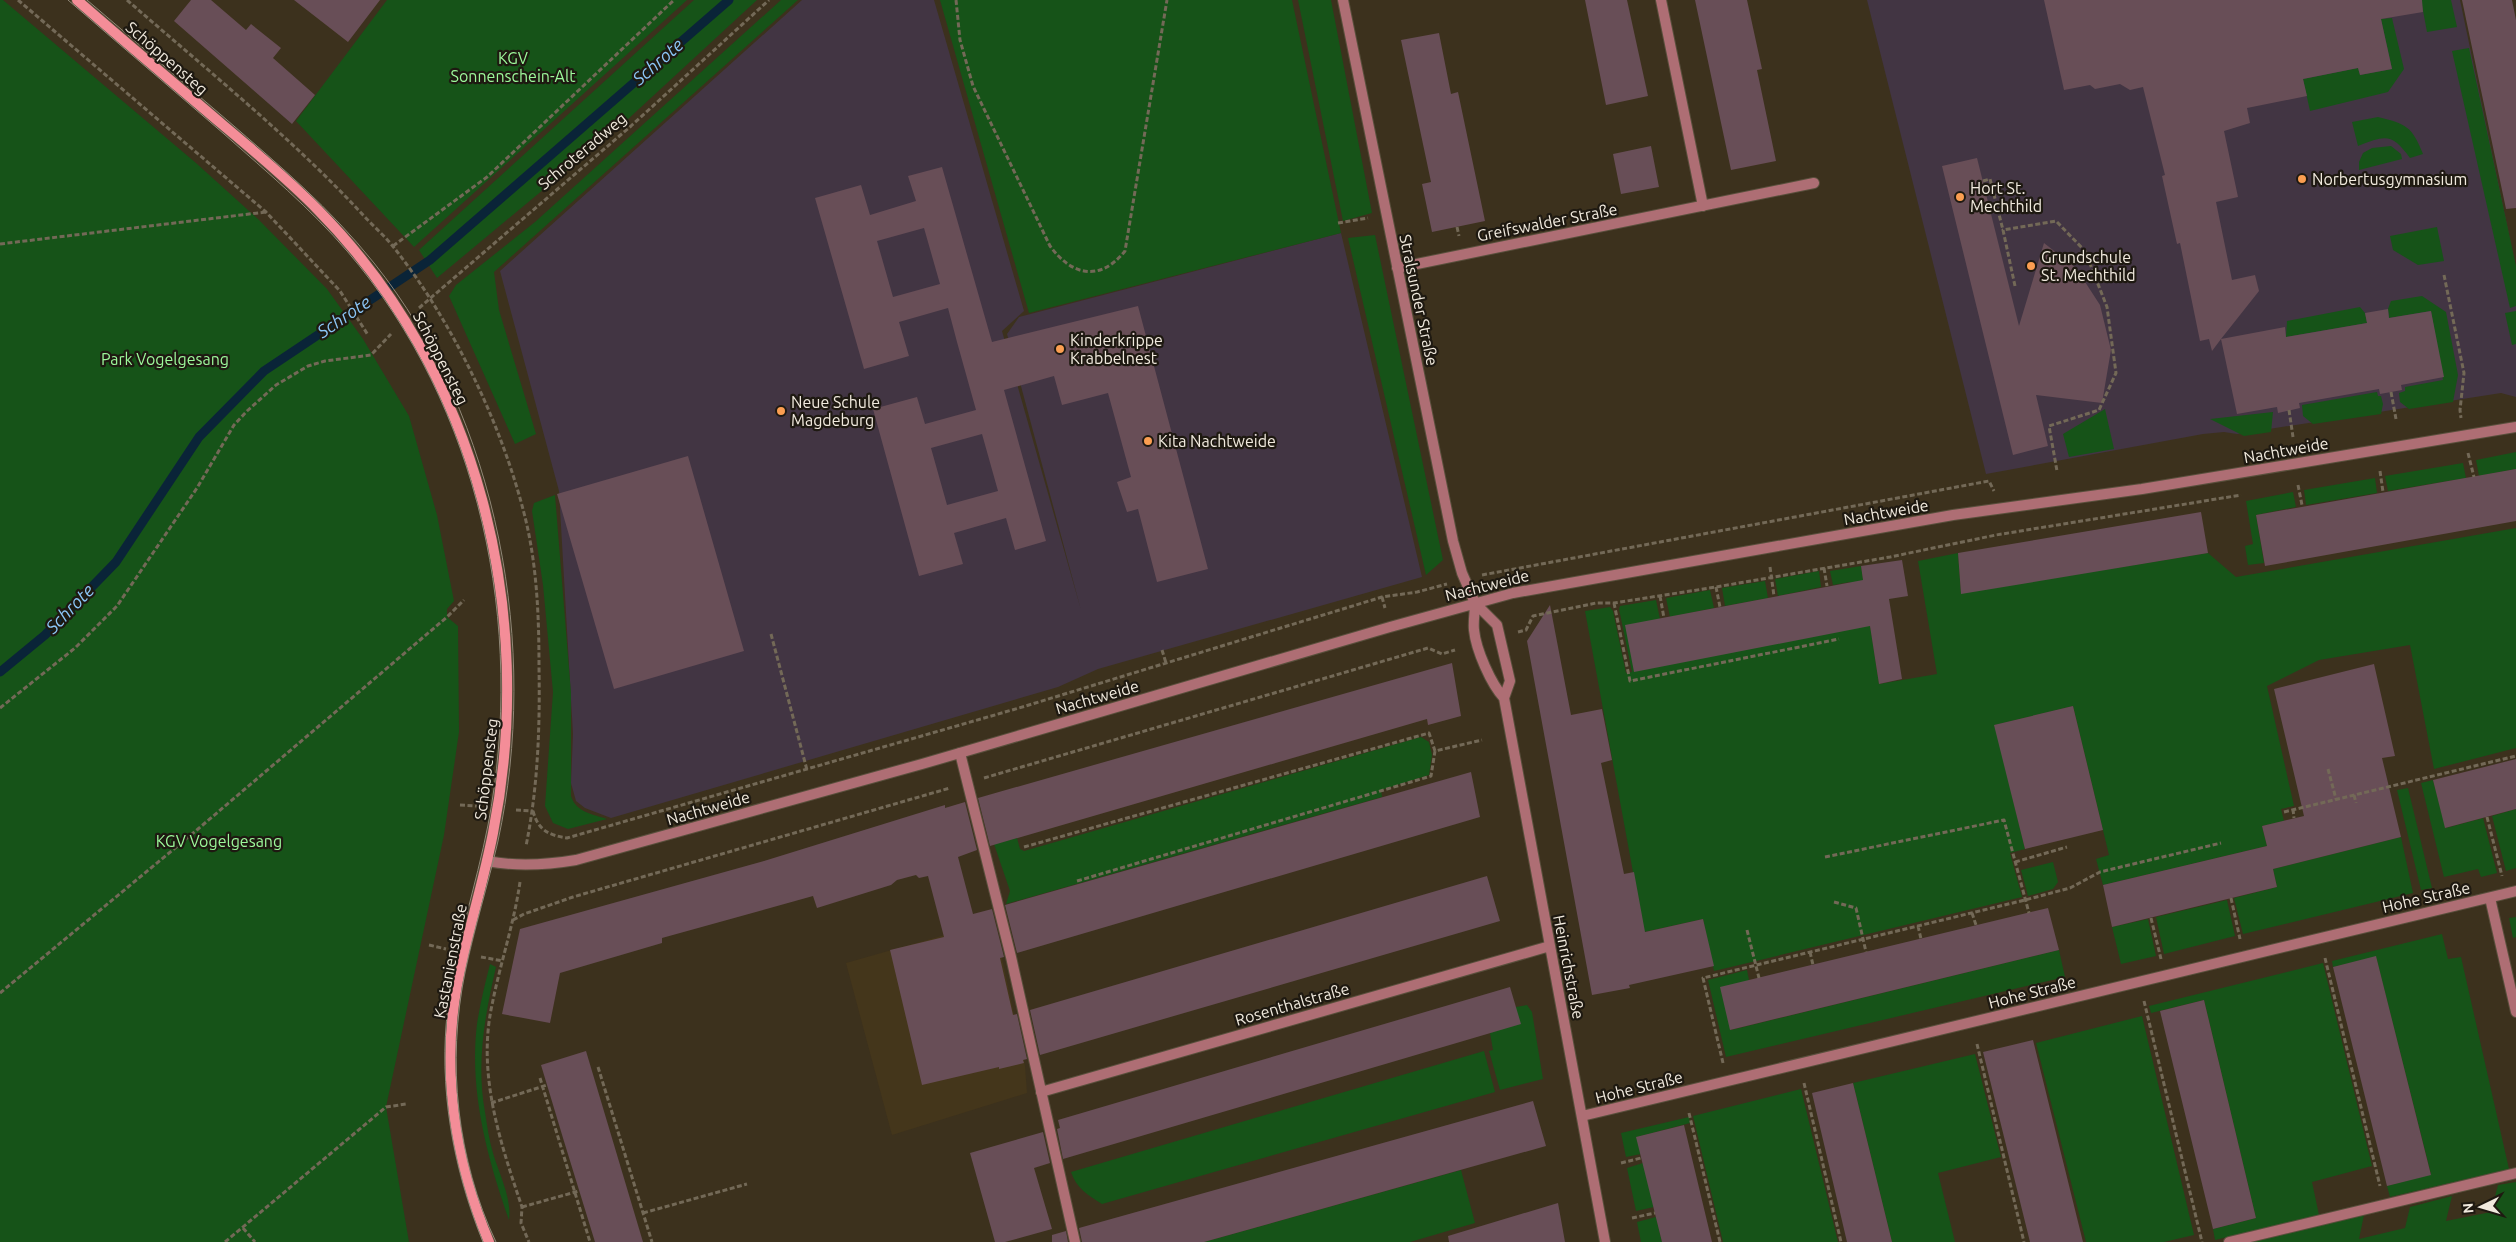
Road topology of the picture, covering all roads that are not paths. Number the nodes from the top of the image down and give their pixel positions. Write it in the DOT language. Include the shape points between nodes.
graph roads {
  1 [pos="77,0"];
  2 [pos="1343,0"];
  3 [pos="1661,0"];
  4 [pos="1814,183"];
  5 [pos="1703,206"];
  6 [pos="1397,268"];
  7 [pos="2516,426"];
  8 [pos="1475,603"];
  9 [pos="1504,698"];
  10 [pos="960,753"];
  11 [pos="488,861"];
  12 [pos="2516,891"];
  13 [pos="2490,898"];
  14 [pos="1550,946"];
  15 [pos="2516,1012"];
  16 [pos="1042,1092"];
  17 [pos="1582,1116"];
  18 [pos="2516,1174"];
  19 [pos="489,1242"];
  20 [pos="1075,1242"];
  21 [pos="1605,1242"];
  22 [pos="2229,1242"];
  1 -- 11 [label="main road, Schöppensteg" via="297,190 338,231 401,313 444,393 483,497 495,552 507,648 508,718 504,767"];
  2 -- 6 [label="street, Stralsunder Straße"];
  3 -- 5 [label="street"];
  4 -- 5 [label="street, Greifswalder Straße"];
  5 -- 6 [label="street, Greifswalder Straße"];
  6 -- 8 [label="street, Stralsunder Straße" via="1453,541 1464,580"];
  7 -- 8 [label="street, Nachtweide" via="2142,490 1934,518 1566,582"];
  8 -- 9 [label="street, Heinrichstraße" via="1477,643 1494,688"];
  8 -- 9 [label="street, Heinrichstraße" via="1499,630 1510,681"];
  8 -- 10 [label="street, Nachtweide"];
  9 -- 14 [label="street, Heinrichstraße"];
  10 -- 11 [label="street, Nachtweide" via="576,860 522,866"];
  10 -- 16 [label="street"];
  11 -- 19 [label="main road, Kastanienstraße" via="454,1004 451,1081 464,1166"];
  12 -- 13 [label="street, Hohe Straße"];
  13 -- 15 [label="street, Hohe Straße"];
  13 -- 17 [label="street, Hohe Straße"];
  14 -- 16 [label="street, Rosenthalstraße"];
  14 -- 17 [label="street, Heinrichstraße"];
  16 -- 20 [label="street"];
  17 -- 21 [label="street, Heinrichstraße"];
  18 -- 22 [label="street"];
}
